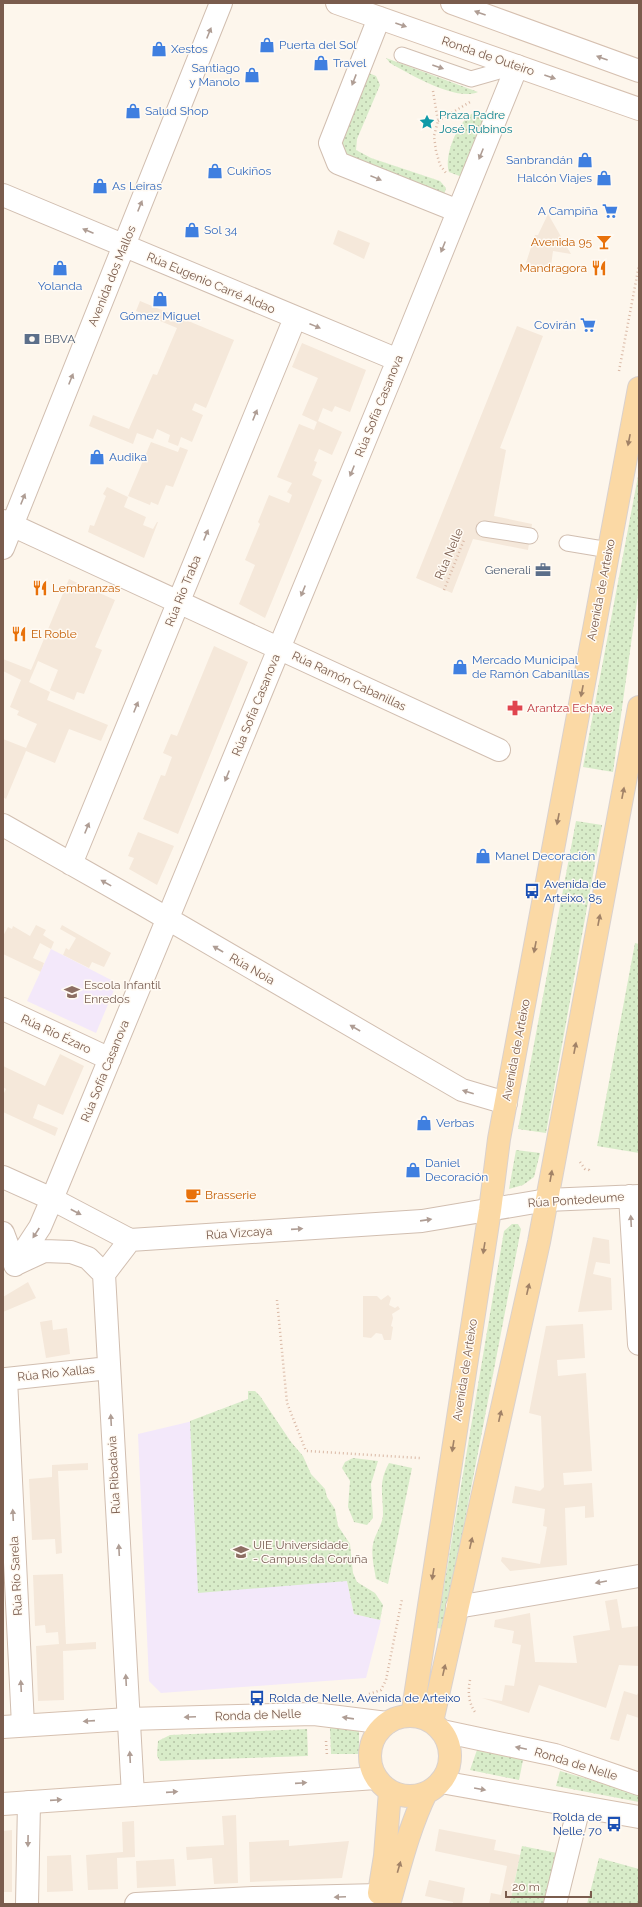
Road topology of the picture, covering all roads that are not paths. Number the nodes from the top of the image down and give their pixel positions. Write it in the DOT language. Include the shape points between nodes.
graph roads {
  1 [pos="221,3"];
  2 [pos="337,3"];
  3 [pos="452,3"];
  4 [pos="379,18"];
  5 [pos="402,55"];
  6 [pos="517,66"];
  7 [pos="639,71"];
  8 [pos="639,109"];
  9 [pos="3,195"];
  10 [pos="450,208"];
  11 [pos="124,247"];
  12 [pos="295,318"];
  13 [pos="398,360"];
  14 [pos="639,388"];
  15 [pos="8,523"];
  16 [pos="484,529"];
  17 [pos="530,536"];
  18 [pos="567,543"];
  19 [pos="3,548"];
  20 [pos="609,550"];
  21 [pos="179,602"];
  22 [pos="279,649"];
  23 [pos="639,707"];
  24 [pos="499,750"];
  25 [pos="634,763"];
  26 [pos="3,826"];
  27 [pos="71,864"];
  28 [pos="168,919"];
  29 [pos="3,1009"];
  30 [pos="110,1059"];
  31 [pos="506,1103"];
  32 [pos="3,1177"];
  33 [pos="634,1196"];
  34 [pos="52,1199"];
  35 [pos="547,1200"];
  36 [pos="490,1210"];
  37 [pos="3,1233"];
  38 [pos="130,1240"];
  39 [pos="9,1268"];
  40 [pos="104,1274"];
  41 [pos="639,1344"];
  42 [pos="109,1368"];
  43 [pos="5,1379"];
  44 [pos="639,1576"];
  45 [pos="457,1607"];
  46 [pos="128,1719"];
  47 [pos="387,1723"];
  48 [pos="428,1723"];
  49 [pos="13,1726"];
  50 [pos="639,1784"];
  51 [pos="383,1785"];
  52 [pos="434,1787"];
  53 [pos="133,1795"];
  54 [pos="29,1802"];
  55 [pos="3,1804"];
  56 [pos="579,1807"];
  57 [pos="639,1817"];
  58 [pos="253,1901"];
  59 [pos="382,1901"];
  60 [pos="27,1904"];
  61 [pos="136,1904"];
  62 [pos="555,1904"];
  11 -- 1 [label="street, Avenida dos Mallos, one-way"];
  2 -- 4 [label="street, Ronda de Outeiro"];
  7 -- 3 [label="street, one-way"];
  4 -- 6 [label="street, Ronda de Outeiro, one-way"];
  4 -- 10 [label="street, one-way" via="330,143 338,163"];
  5 -- 6 [label="lane, one-way" via="471,79"];
  6 -- 8 [label="street, Ronda de Outeiro, one-way"];
  6 -- 10 [label="street, one-way"];
  11 -- 9 [label="street, Rúa Eugenio Carré Aldao, one-way"];
  10 -- 13 [label="street, Rúa Sofía Casanova, one-way"];
  11 -- 12 [label="street, Rúa Eugenio Carré Aldao"];
  15 -- 11 [label="street, Avenida dos Mallos, one-way"];
  12 -- 13 [label="street, Rúa Eugenio Carré Aldao, one-way"];
  21 -- 12 [label="street, Rúa Río Traba, one-way"];
  13 -- 22 [label="street, Rúa Sofía Casanova, one-way"];
  14 -- 20 [label="main road, Avenida de Arteixo, one-way"];
  15 -- 19 [label="street, Avenida dos Mallos"];
  15 -- 21 [label="street, Rúa Ramón Cabanillas"];
  16 -- 17 [label="lane"];
  18 -- 20 [label="lane"];
  20 -- 31 [label="main road, Avenida de Arteixo, one-way"];
  21 -- 22 [label="street, Rúa Ramón Cabanillas"];
  27 -- 21 [label="street, Rúa Río Traba, one-way"];
  22 -- 24 [label="street, Rúa Ramón Cabanillas"];
  22 -- 28 [label="street, Rúa Sofía Casanova, one-way"];
  23 -- 25 [label="main road"];
  35 -- 25 [label="main road, one-way"];
  26 -- 27 [label="street, Rúa Noia"];
  28 -- 27 [label="street, Rúa Noia, one-way"];
  28 -- 30 [label="street, Rúa Sofía Casanova"];
  31 -- 28 [label="street, Rúa Noia, one-way" via="462,1090"];
  29 -- 30 [label="street, Rúa Río Ézaro"];
  30 -- 34 [label="street, Rúa Sofía Casanova"];
  31 -- 36 [label="main road, Avenida de Arteixo"];
  32 -- 34 [label="street"];
  33 -- 35 [label="street, Rúa Pontedeume"];
  41 -- 33 [label="street, one-way"];
  34 -- 38 [label="street, one-way"];
  34 -- 39 [label="street, Rúa Sofía Casanova, one-way" via="40,1227"];
  35 -- 36 [label="street, Rúa Pontedeume"];
  45 -- 35 [label="main road, one-way"];
  38 -- 36 [label="street, Rúa Vizcaya, one-way" via="422,1221"];
  36 -- 48 [label="main road, Avenida de Arteixo, one-way"];
  37 -- 39 [label="street"];
  38 -- 40 [label="street"];
  39 -- 40 [label="street" via="44,1251 71,1252 88,1258"];
  40 -- 42 [label="street, Rúa Ribadavia"];
  42 -- 43 [label="street, Rúa Río Xallas"];
  46 -- 42 [label="street, Rúa Ribadavia, one-way"];
  49 -- 43 [label="street, Rúa Río Sarela, one-way"];
  44 -- 45 [label="street, one-way"];
  48 -- 45 [label="main road, one-way"];
  47 -- 46 [label="street, Ronda de Nelle, one-way" via="324,1714"];
  46 -- 49 [label="street, Ronda de Nelle, one-way"];
  53 -- 46 [label="street, one-way"];
  47 -- 48 [label="main road" via="398,1717"];
  47 -- 51 [label="main road" via="372,1742 370,1755 371,1766"];
  50 -- 48 [label="street, Ronda de Nelle, one-way" via="555,1756"];
  48 -- 52 [label="main road" via="449,1743 451,1757 448,1770"];
  51 -- 52 [label="main road" via="402,1795 414,1796"];
  53 -- 51 [label="street, one-way" via="329,1781"];
  51 -- 59 [label="main road" via="386,1852"];
  52 -- 56 [label="street, one-way"];
  59 -- 52 [label="main road, one-way" via="412,1828"];
  54 -- 53 [label="street, one-way"];
  54 -- 55 [label="street"];
  54 -- 60 [label="street, one-way"];
  56 -- 57 [label="street"];
  56 -- 62 [label="street"];
  59 -- 58 [label="street, one-way"];
  58 -- 61 [label="street"];
}
